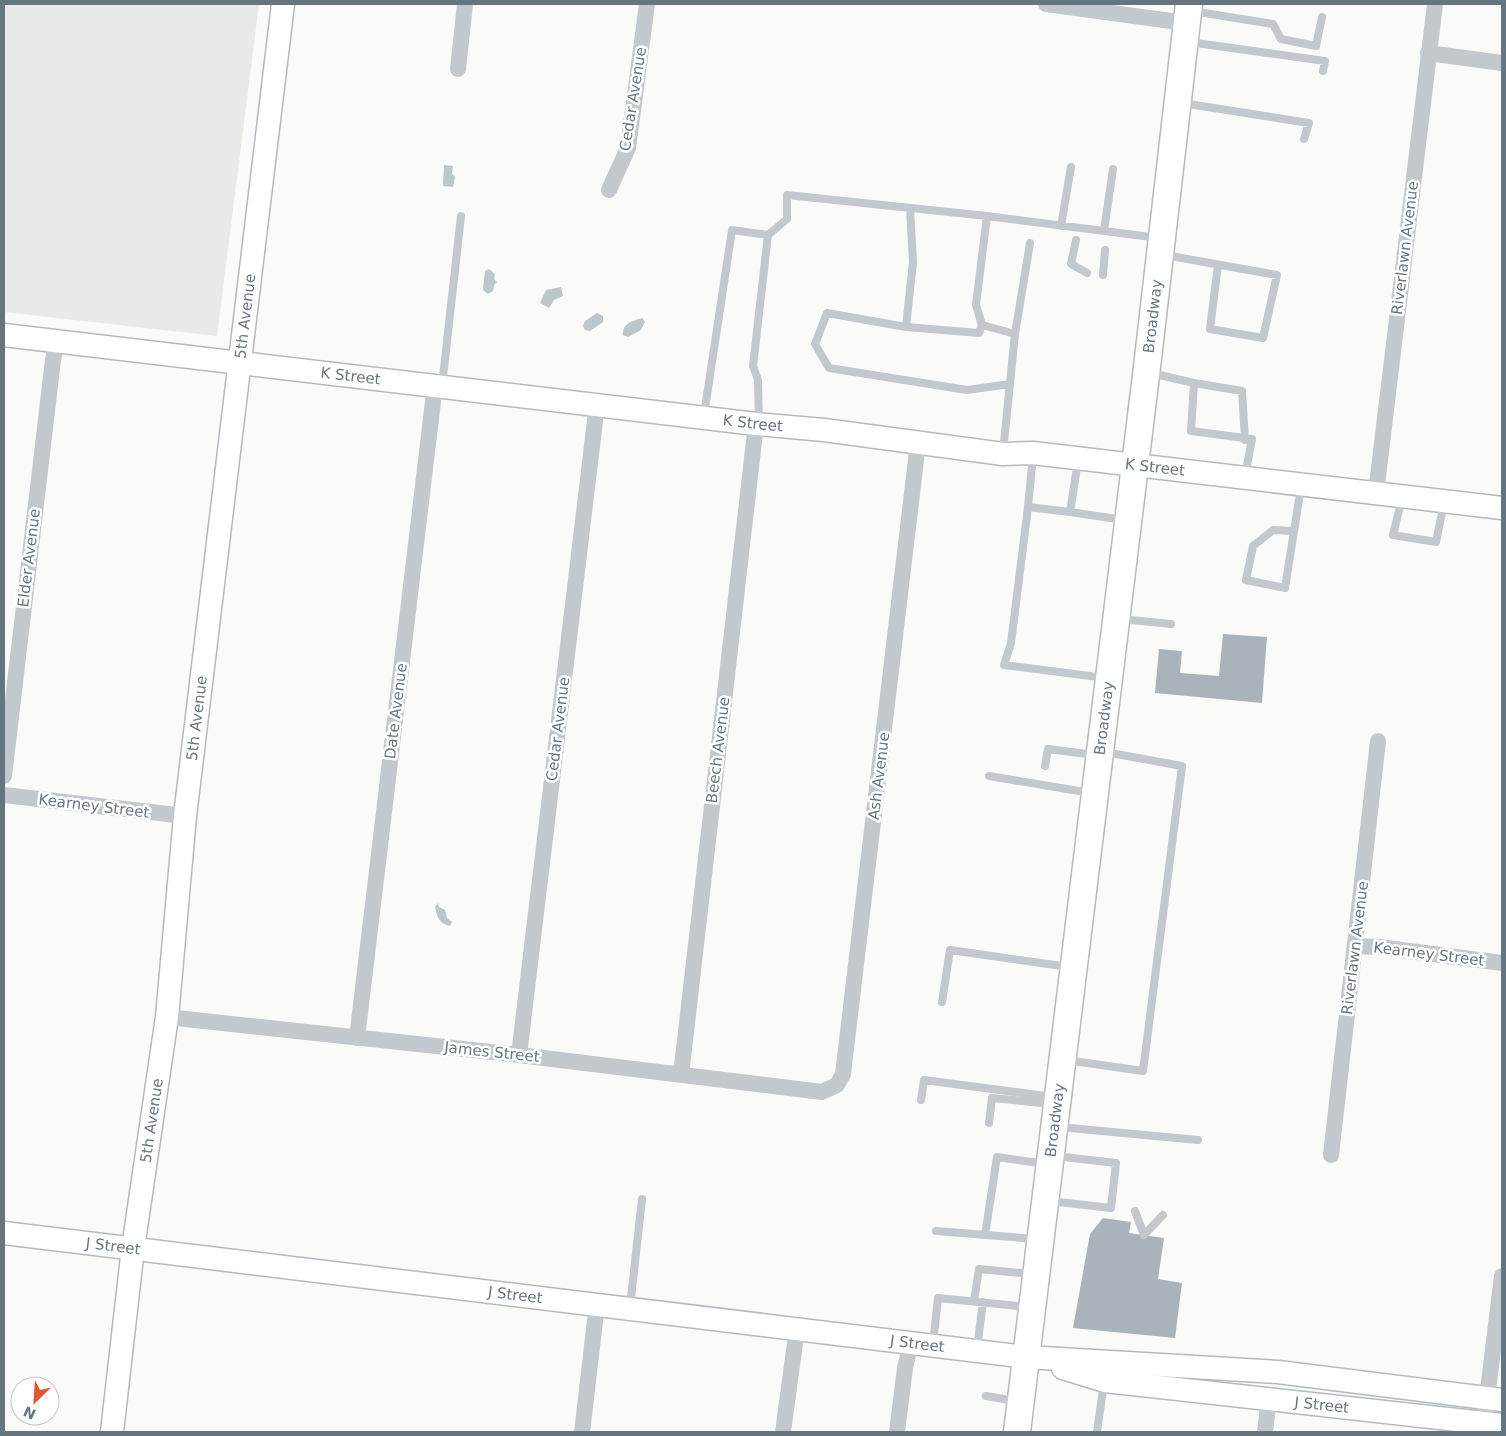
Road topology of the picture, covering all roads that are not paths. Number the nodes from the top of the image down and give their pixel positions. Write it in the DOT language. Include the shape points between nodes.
graph roads {
  1 [pos="282,4"];
  2 [pos="464,4"];
  3 [pos="647,4"];
  4 [pos="1046,4"];
  5 [pos="1435,4"];
  6 [pos="1322,17"];
  7 [pos="1187,20"];
  8 [pos="1428,53"];
  9 [pos="1502,63"];
  10 [pos="458,69"];
  11 [pos="1323,71"];
  12 [pos="1177,102"];
  13 [pos="1304,139"];
  14 [pos="1071,167"];
  15 [pos="1113,169"];
  16 [pos="609,190"];
  17 [pos="910,208"];
  18 [pos="460,216"];
  19 [pos="987,216"];
  20 [pos="1061,226"];
  21 [pos="1104,231"];
  22 [pos="768,235"];
  23 [pos="1076,240"];
  24 [pos="1030,243"];
  25 [pos="1161,246"];
  26 [pos="1105,250"];
  27 [pos="1218,265"];
  28 [pos="1087,272"];
  29 [pos="1103,275"];
  30 [pos="982,325"];
  31 [pos="906,327"];
  32 [pos="1015,334"];
  33 [pos="4,335"];
  34 [pos="57,341"];
  35 [pos="240,363"];
  36 [pos="1147,372"];
  37 [pos="1194,382"];
  38 [pos="1010,384"];
  39 [pos="439,386"];
  40 [pos="597,404"];
  41 [pos="703,417"];
  42 [pos="758,424"];
  43 [pos="1245,440"];
  44 [pos="918,443"];
  45 [pos="1034,453"];
  46 [pos="1003,454"];
  47 [pos="1078,459"];
  48 [pos="1136,466"];
  49 [pos="1244,478"];
  50 [pos="1301,485"];
  51 [pos="1376,493"];
  52 [pos="1402,496"];
  53 [pos="1445,501"];
  54 [pos="1028,507"];
  55 [pos="1502,508"];
  56 [pos="1070,512"];
  57 [pos="1129,520"];
  58 [pos="1294,530"];
  59 [pos="1117,618"];
  60 [pos="1171,624"];
  61 [pos="1109,679"];
  62 [pos="1378,741"];
  63 [pos="1100,754"];
  64 [pos="1045,766"];
  65 [pos="4,776"];
  66 [pos="989,776"];
  67 [pos="1095,794"];
  68 [pos="4,795"];
  69 [pos="185,816"];
  70 [pos="1356,946"];
  71 [pos="1502,963"];
  72 [pos="1074,967"];
  73 [pos="942,1002"];
  74 [pos="166,1017"];
  75 [pos="357,1038"];
  76 [pos="520,1055"];
  77 [pos="1062,1059"];
  78 [pos="680,1075"];
  79 [pos="817,1091"];
  80 [pos="921,1100"];
  81 [pos="1056,1110"];
  82 [pos="989,1123"];
  83 [pos="1198,1140"];
  84 [pos="1331,1155"];
  85 [pos="1050,1160"];
  86 [pos="642,1199"];
  87 [pos="1045,1200"];
  88 [pos="1135,1211"];
  89 [pos="1163,1215"];
  90 [pos="936,1231"];
  91 [pos="4,1233"];
  92 [pos="985,1235"];
  93 [pos="1040,1239"];
  94 [pos="133,1248"];
  95 [pos="1036,1275"];
  96 [pos="1502,1276"];
  97 [pos="978,1302"];
  98 [pos="597,1304"];
  99 [pos="1032,1307"];
  100 [pos="629,1309"];
  101 [pos="797,1328"];
  102 [pos="922,1344"];
  103 [pos="977,1350"];
  104 [pos="1026,1357"];
  105 [pos="1105,1380"];
  106 [pos="986,1396"];
  107 [pos="1269,1398"];
  108 [pos="1495,1399"];
  109 [pos="1021,1402"];
  110 [pos="1493,1424"];
  111 [pos="112,1432"];
  112 [pos="582,1432"];
  113 [pos="784,1432"];
  114 [pos="898,1432"];
  115 [pos="1018,1432"];
  116 [pos="1097,1432"];
  117 [pos="1265,1432"];
  1 -- 35 [label="street, 5th Avenue"];
  2 -- 10 [label="street"];
  3 -- 16 [label="street, Cedar Avenue" via="628,148"];
  4 -- 7 [label="street"];
  5 -- 8 [label="street, Riverlawn Avenue"];
  6 -- 7 [label="lane" via="1316,46 1282,39 1273,24"];
  7 -- 11 [label="lane" via="1325,62"];
  7 -- 12 [label="main road, Broadway"];
  8 -- 9 [label="street"];
  8 -- 51 [label="street, Riverlawn Avenue"];
  12 -- 13 [label="lane" via="1309,123"];
  12 -- 25 [label="main road, Broadway"];
  14 -- 20 [label="lane"];
  15 -- 21 [label="lane"];
  17 -- 19 [label="lane"];
  17 -- 22 [label="lane" via="788,196 787,219"];
  17 -- 31 [label="lane" via="913,262"];
  18 -- 39 [label="lane"];
  19 -- 20 [label="lane"];
  19 -- 30 [label="lane" via="976,305"];
  20 -- 21 [label="lane"];
  21 -- 25 [label="lane"];
  22 -- 41 [label="lane" via="732,230"];
  22 -- 42 [label="lane" via="753,366 758,380"];
  23 -- 28 [label="lane" via="1070,264"];
  24 -- 32 [label="lane"];
  25 -- 27 [label="lane"];
  25 -- 36 [label="main road, Broadway"];
  26 -- 29 [label="lane"];
  27 -- 27 [label="lane" via="1277,275 1262,338 1210,330"];
  30 -- 31 [label="lane" via="979,333"];
  30 -- 32 [label="lane"];
  31 -- 38 [label="lane" via="827,313 815,344 829,368 967,390"];
  32 -- 38 [label="lane"];
  33 -- 34 [label="street, K Street"];
  34 -- 35 [label="street, K Street"];
  34 -- 65 [label="street, Elder Avenue"];
  35 -- 39 [label="street, K Street"];
  35 -- 69 [label="street, 5th Avenue"];
  36 -- 37 [label="lane"];
  36 -- 48 [label="main road, Broadway"];
  37 -- 43 [label="lane" via="1242,391"];
  37 -- 43 [label="lane" via="1191,431"];
  38 -- 46 [label="lane"];
  39 -- 40 [label="street, K Street"];
  39 -- 75 [label="street, Date Avenue"];
  40 -- 41 [label="street, K Street"];
  40 -- 76 [label="street, Cedar Avenue"];
  41 -- 42 [label="street, K Street"];
  42 -- 44 [label="street, K Street"];
  42 -- 78 [label="street, Beech Avenue"];
  43 -- 49 [label="lane" via="1252,439"];
  44 -- 46 [label="street, K Street"];
  44 -- 79 [label="street, Ash Avenue" via="843,1074 832,1089"];
  45 -- 46 [label="street, K Street"];
  45 -- 47 [label="street, K Street"];
  45 -- 54 [label="lane"];
  47 -- 48 [label="street, K Street"];
  47 -- 56 [label="lane"];
  48 -- 49 [label="street, K Street"];
  48 -- 57 [label="main road, Broadway"];
  49 -- 50 [label="street, K Street"];
  50 -- 51 [label="street, K Street"];
  50 -- 58 [label="lane"];
  51 -- 52 [label="street, K Street"];
  52 -- 53 [label="street, K Street"];
  52 -- 53 [label="lane" via="1393,535 1436,542"];
  53 -- 55 [label="street, K Street"];
  54 -- 56 [label="lane"];
  54 -- 61 [label="lane" via="1011,643 1004,665"];
  56 -- 57 [label="lane"];
  57 -- 59 [label="main road, Broadway"];
  58 -- 58 [label="lane" via="1285,588 1246,580 1253,546 1274,530"];
  59 -- 60 [label="lane"];
  59 -- 61 [label="main road, Broadway"];
  61 -- 63 [label="main road, Broadway"];
  62 -- 70 [label="street, Riverlawn Avenue"];
  63 -- 64 [label="lane" via="1048,749"];
  63 -- 67 [label="main road, Broadway"];
  63 -- 77 [label="lane" via="1182,766 1143,1071"];
  66 -- 67 [label="lane"];
  67 -- 72 [label="main road, Broadway"];
  68 -- 69 [label="street, Kearney Street"];
  69 -- 74 [label="street, 5th Avenue"];
  70 -- 71 [label="street, Kearney Street"];
  70 -- 84 [label="street, Riverlawn Avenue"];
  72 -- 73 [label="lane" via="950,950"];
  72 -- 77 [label="main road, Broadway"];
  74 -- 75 [label="street, James Street"];
  74 -- 94 [label="street, 5th Avenue"];
  75 -- 76 [label="street, James Street"];
  76 -- 78 [label="street, James Street"];
  77 -- 81 [label="main road, Broadway"];
  78 -- 79 [label="street, James Street"];
  80 -- 81 [label="lane" via="924,1080"];
  81 -- 82 [label="lane" via="992,1098"];
  81 -- 83 [label="lane"];
  81 -- 85 [label="main road, Broadway"];
  85 -- 87 [label="main road, Broadway"];
  85 -- 87 [label="lane" via="1116,1163 1111,1208"];
  85 -- 92 [label="lane" via="997,1157"];
  86 -- 100 [label="lane"];
  87 -- 93 [label="main road, Broadway"];
  88 -- 89 [label="lane" via="1144,1236"];
  90 -- 92 [label="lane"];
  91 -- 94 [label="street, J Street"];
  92 -- 93 [label="lane"];
  93 -- 95 [label="main road, Broadway"];
  94 -- 98 [label="street, J Street"];
  94 -- 111 [label="street, 5th Avenue"];
  95 -- 97 [label="lane" via="979,1269"];
  95 -- 99 [label="main road, Broadway"];
  96 -- 108 [label="street"];
  97 -- 99 [label="lane"];
  97 -- 102 [label="lane" via="938,1298"];
  97 -- 103 [label="lane"];
  98 -- 100 [label="street, J Street"];
  98 -- 112 [label="street"];
  99 -- 104 [label="main road, Broadway"];
  100 -- 101 [label="street, J Street"];
  101 -- 102 [label="street, J Street"];
  101 -- 113 [label="street"];
  102 -- 103 [label="street, J Street"];
  102 -- 114 [label="street" via="905,1368"];
  103 -- 104 [label="street, J Street"];
  104 -- 105 [label="street, J Street"];
  104 -- 108 [label="street, J Street" via="1278,1372"];
  104 -- 109 [label="main road, Broadway"];
  105 -- 107 [label="street, J Street"];
  105 -- 116 [label="lane"];
  106 -- 109 [label="lane"];
  107 -- 110 [label="street, J Street"];
  107 -- 117 [label="street"];
  108 -- 110 [label="street"];
  109 -- 115 [label="main road, Broadway"];
}
